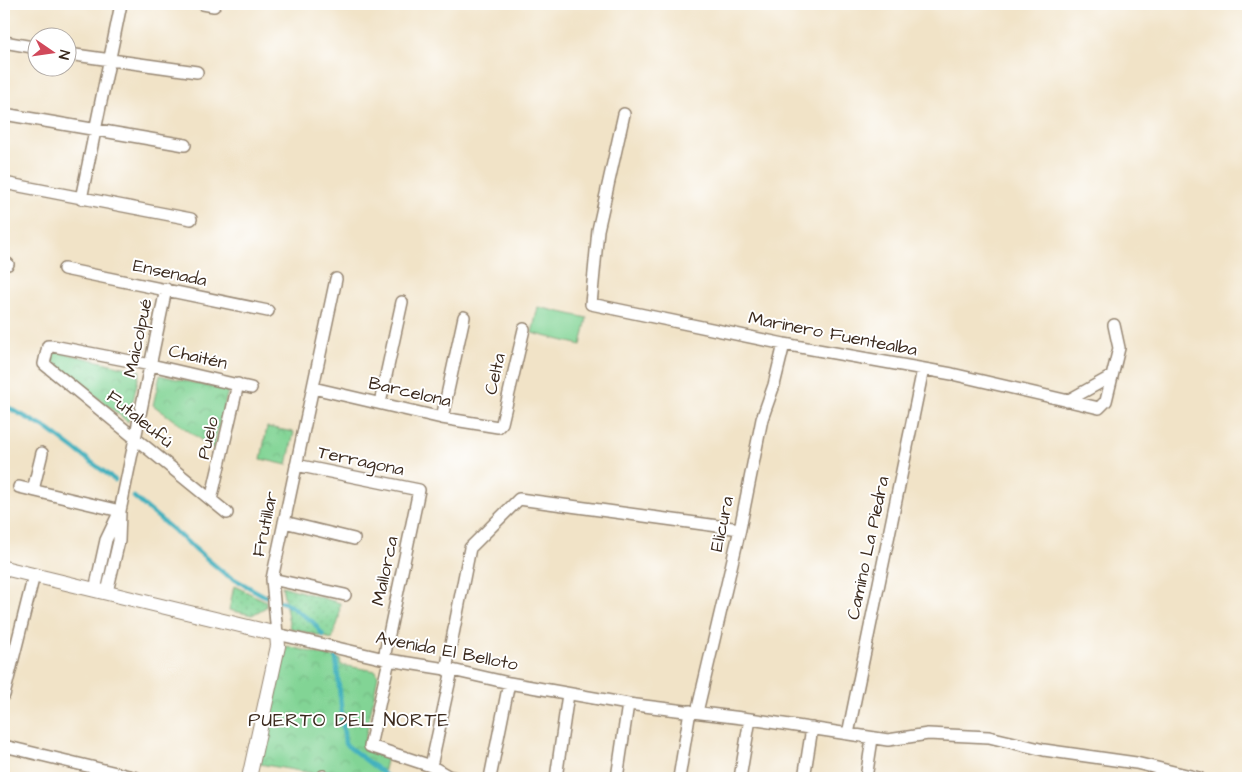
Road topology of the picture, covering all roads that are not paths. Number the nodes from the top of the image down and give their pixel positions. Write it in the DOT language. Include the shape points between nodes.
graph roads {
  1 [pos="121,4"];
  2 [pos="4,42"];
  3 [pos="28,46"];
  4 [pos="78,55"];
  5 [pos="109,60"];
  6 [pos="198,72"];
  7 [pos="4,114"];
  8 [pos="624,114"];
  9 [pos="95,130"];
  10 [pos="185,145"];
  11 [pos="4,183"];
  12 [pos="81,199"];
  13 [pos="192,219"];
  14 [pos="64,269"];
  15 [pos="336,279"];
  16 [pos="166,289"];
  17 [pos="402,302"];
  18 [pos="268,311"];
  19 [pos="464,318"];
  20 [pos="1114,325"];
  21 [pos="524,329"];
  22 [pos="784,344"];
  23 [pos="48,346"];
  24 [pos="151,364"];
  25 [pos="923,369"];
  26 [pos="1112,376"];
  27 [pos="238,384"];
  28 [pos="251,388"];
  29 [pos="313,388"];
  30 [pos="1068,401"];
  31 [pos="380,403"];
  32 [pos="442,418"];
  33 [pos="500,426"];
  34 [pos="136,438"];
  35 [pos="42,453"];
  36 [pos="296,465"];
  37 [pos="19,487"];
  38 [pos="33,490"];
  39 [pos="418,490"];
  40 [pos="211,500"];
  41 [pos="120,511"];
  42 [pos="227,513"];
  43 [pos="284,522"];
  44 [pos="740,529"];
  45 [pos="354,539"];
  46 [pos="4,568"];
  47 [pos="34,575"];
  48 [pos="272,578"];
  49 [pos="101,591"];
  50 [pos="345,595"];
  51 [pos="277,634"];
  52 [pos="387,659"];
  53 [pos="449,670"];
  54 [pos="509,683"];
  55 [pos="568,694"];
  56 [pos="4,695"];
  57 [pos="628,704"];
  58 [pos="694,711"];
  59 [pos="750,719"];
  60 [pos="812,728"];
  61 [pos="848,734"];
  62 [pos="872,738"];
  63 [pos="4,746"];
  64 [pos="431,766"];
  65 [pos="137,778"];
  66 [pos="249,778"];
  67 [pos="456,778"];
  68 [pos="490,778"];
  69 [pos="556,778"];
  70 [pos="617,778"];
  71 [pos="679,778"];
  72 [pos="740,778"];
  73 [pos="804,778"];
  74 [pos="866,778"];
  75 [pos="1199,778"];
  1 -- 5 [label="street"];
  2 -- 3 [label="street"];
  4 -- 5 [label="street"];
  5 -- 6 [label="street"];
  5 -- 9 [label="street"];
  7 -- 9 [label="street"];
  8 -- 22 [label="street, Marinero Fuentealba" via="598,230 591,304"];
  9 -- 10 [label="street"];
  9 -- 12 [label="street"];
  11 -- 12 [label="street"];
  12 -- 13 [label="street"];
  14 -- 16 [label="street, Ensenada"];
  15 -- 29 [label="street, Frutillar"];
  16 -- 18 [label="street, Ensenada"];
  16 -- 24 [label="street, Maicolpué"];
  17 -- 31 [label="street"];
  19 -- 32 [label="street"];
  20 -- 26 [label="street, Marinero Fuentealba" via="1119,348"];
  21 -- 33 [label="street, Celta"];
  22 -- 25 [label="street, Marinero Fuentealba"];
  22 -- 44 [label="street, Elicura" via="762,419"];
  23 -- 24 [label="street, Chaitén"];
  23 -- 34 [label="street, Futaleufú" via="44,364"];
  24 -- 27 [label="street, Chaitén"];
  24 -- 34 [label="street, Maicolpué"];
  25 -- 30 [label="street, Marinero Fuentealba"];
  25 -- 61 [label="street, Camino La Piedra"];
  26 -- 30 [label="street"];
  26 -- 30 [label="street, Marinero Fuentealba" via="1106,401 1099,408"];
  27 -- 28 [label="street, Chaitén"];
  27 -- 40 [label="street, Puelo"];
  29 -- 31 [label="street, Barcelona"];
  29 -- 36 [label="street, Frutillar"];
  31 -- 32 [label="street, Barcelona"];
  32 -- 33 [label="street, Barcelona"];
  34 -- 40 [label="street, Futaleufú"];
  34 -- 41 [label="street, Maicolpué"];
  35 -- 38 [label="street"];
  36 -- 39 [label="street, Terragona"];
  36 -- 43 [label="street, Frutillar"];
  37 -- 38 [label="street"];
  38 -- 41 [label="street"];
  39 -- 52 [label="street, Mallorca"];
  40 -- 42 [label="street, Futaleufú"];
  41 -- 49 [label="street, Maicolpué" via="106,540"];
  43 -- 45 [label="street"];
  43 -- 48 [label="street, Frutillar"];
  44 -- 53 [label="street" via="520,499 470,548"];
  44 -- 58 [label="street, Elicura"];
  46 -- 47 [label="street, Avenida El Belloto"];
  47 -- 49 [label="street, Avenida El Belloto"];
  47 -- 56 [label="street"];
  48 -- 50 [label="street"];
  48 -- 51 [label="street, Frutillar"];
  49 -- 51 [label="street, Avenida El Belloto"];
  51 -- 52 [label="street, Avenida El Belloto"];
  51 -- 66 [label="street, Frutillar" via="278,646"];
  52 -- 53 [label="street, Avenida El Belloto"];
  52 -- 64 [label="street, Mallorca" via="370,746"];
  53 -- 54 [label="street, Avenida El Belloto"];
  53 -- 64 [label="street"];
  54 -- 55 [label="street, Avenida El Belloto"];
  54 -- 68 [label="street"];
  55 -- 57 [label="street, Avenida El Belloto"];
  55 -- 69 [label="street"];
  57 -- 58 [label="street, Avenida El Belloto"];
  57 -- 70 [label="street"];
  58 -- 59 [label="street, Avenida El Belloto"];
  58 -- 71 [label="street, Elicura"];
  59 -- 60 [label="street, Avenida El Belloto"];
  59 -- 72 [label="street"];
  60 -- 61 [label="street, Avenida El Belloto"];
  60 -- 73 [label="street"];
  61 -- 62 [label="street, Avenida El Belloto"];
  62 -- 74 [label="street"];
  62 -- 75 [label="street, Avenida El Belloto" via="888,740 928,734 989,737 1044,750 1136,763"];
  63 -- 65 [label="street"];
  64 -- 67 [label="street"];
}
